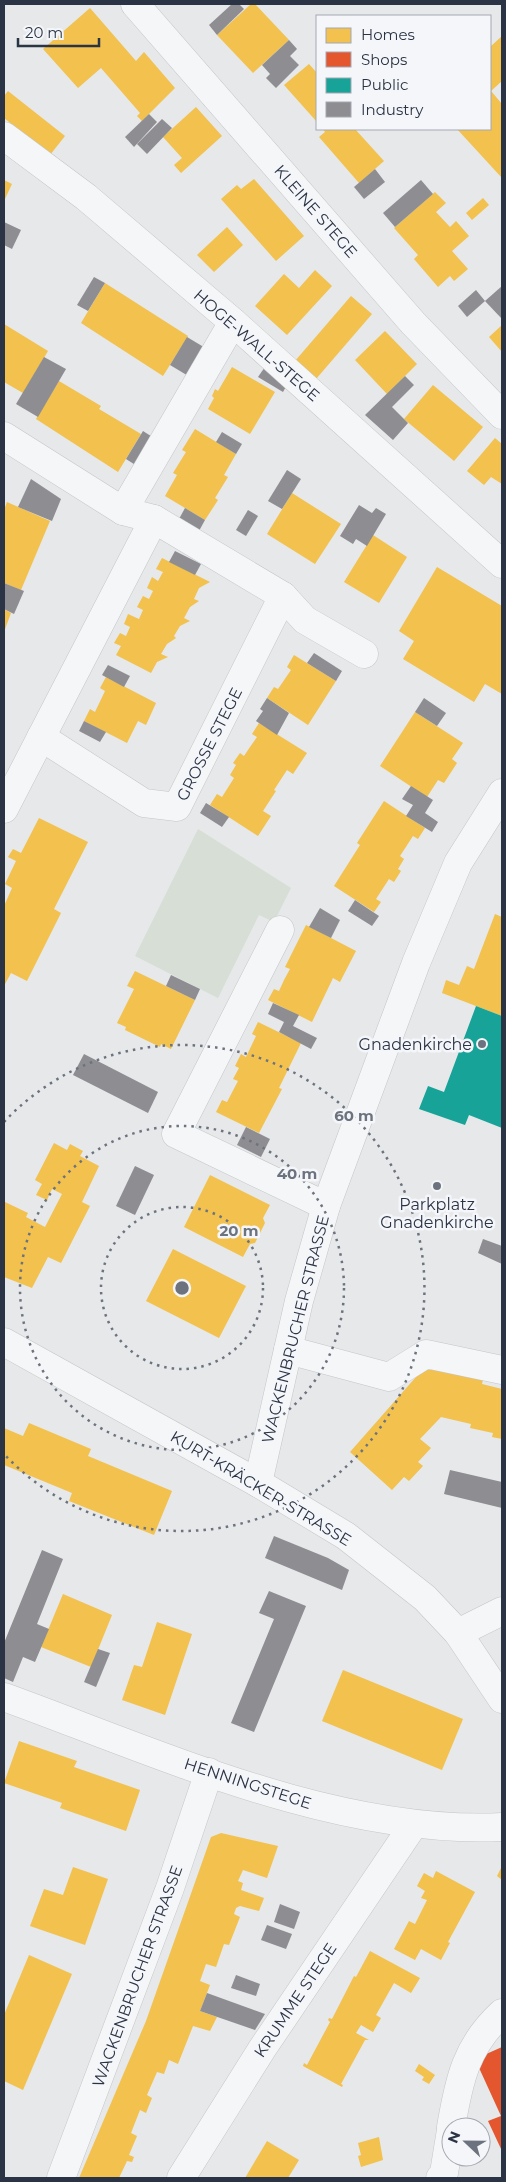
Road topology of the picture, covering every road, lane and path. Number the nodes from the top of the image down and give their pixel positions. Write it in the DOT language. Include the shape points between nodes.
graph roads {
  1 [pos="135,4"];
  2 [pos="4,136"];
  3 [pos="233,322"];
  4 [pos="502,415"];
  5 [pos="5,443"];
  6 [pos="123,510"];
  7 [pos="154,519"];
  8 [pos="502,564"];
  9 [pos="283,596"];
  10 [pos="364,654"];
  11 [pos="42,737"];
  12 [pos="502,793"];
  13 [pos="4,809"];
  14 [pos="280,930"];
  15 [pos="326,1206"];
  16 [pos="4,1342"];
  17 [pos="288,1350"];
  18 [pos="502,1370"];
  19 [pos="258,1483"];
  20 [pos="502,1610"];
  21 [pos="458,1633"];
  22 [pos="4,1697"];
  23 [pos="502,1699"];
  24 [pos="209,1772"];
  25 [pos="414,1824"];
  26 [pos="502,1827"];
  27 [pos="502,2013"];
  28 [pos="453,2117"];
  29 [pos="61,2178"];
  30 [pos="181,2178"];
  1 -- 4 [label="street, KLEINE STEGE" via="413,323"];
  2 -- 3 [label="street, HOGE-WALL-STEGE" via="86,198"];
  3 -- 6 [label="street"];
  3 -- 8 [label="street, HOGE-WALL-STEGE"];
  5 -- 6 [label="street"];
  6 -- 7 [label="street"];
  7 -- 9 [label="street"];
  7 -- 11 [label="street"];
  9 -- 10 [label="street" via="306,620"];
  9 -- 11 [label="street, GROSSE STEGE" via="176,807 144,803"];
  11 -- 13 [label="street"];
  12 -- 15 [label="street, WACKENBRUCHER STRASSE" via="458,863 416,963"];
  14 -- 15 [label="street" via="176,1134"];
  15 -- 17 [label="street, WACKENBRUCHER STRASSE"];
  16 -- 19 [label="street, KURT-KRÄCKER-STRASSE"];
  17 -- 18 [label="street" via="389,1377 426,1354"];
  17 -- 19 [label="street, WACKENBRUCHER STRASSE"];
  19 -- 21 [label="street, KURT-KRÄCKER-STRASSE" via="346,1536 425,1598"];
  20 -- 21 [label="street"];
  21 -- 23 [label="street, KURT-KRÄCKER-STRASSE"];
  22 -- 24 [label="street, HENNINGSTEGE"];
  24 -- 25 [label="street, HENNINGSTEGE" via="324,1808"];
  24 -- 29 [label="street, WACKENBRUCHER STRASSE" via="170,1888"];
  25 -- 26 [label="street, HENNINGSTEGE"];
  25 -- 30 [label="street, KRUMME STEGE" via="262,2049"];
  27 -- 28 [label="street" via="470,2052"];
}
